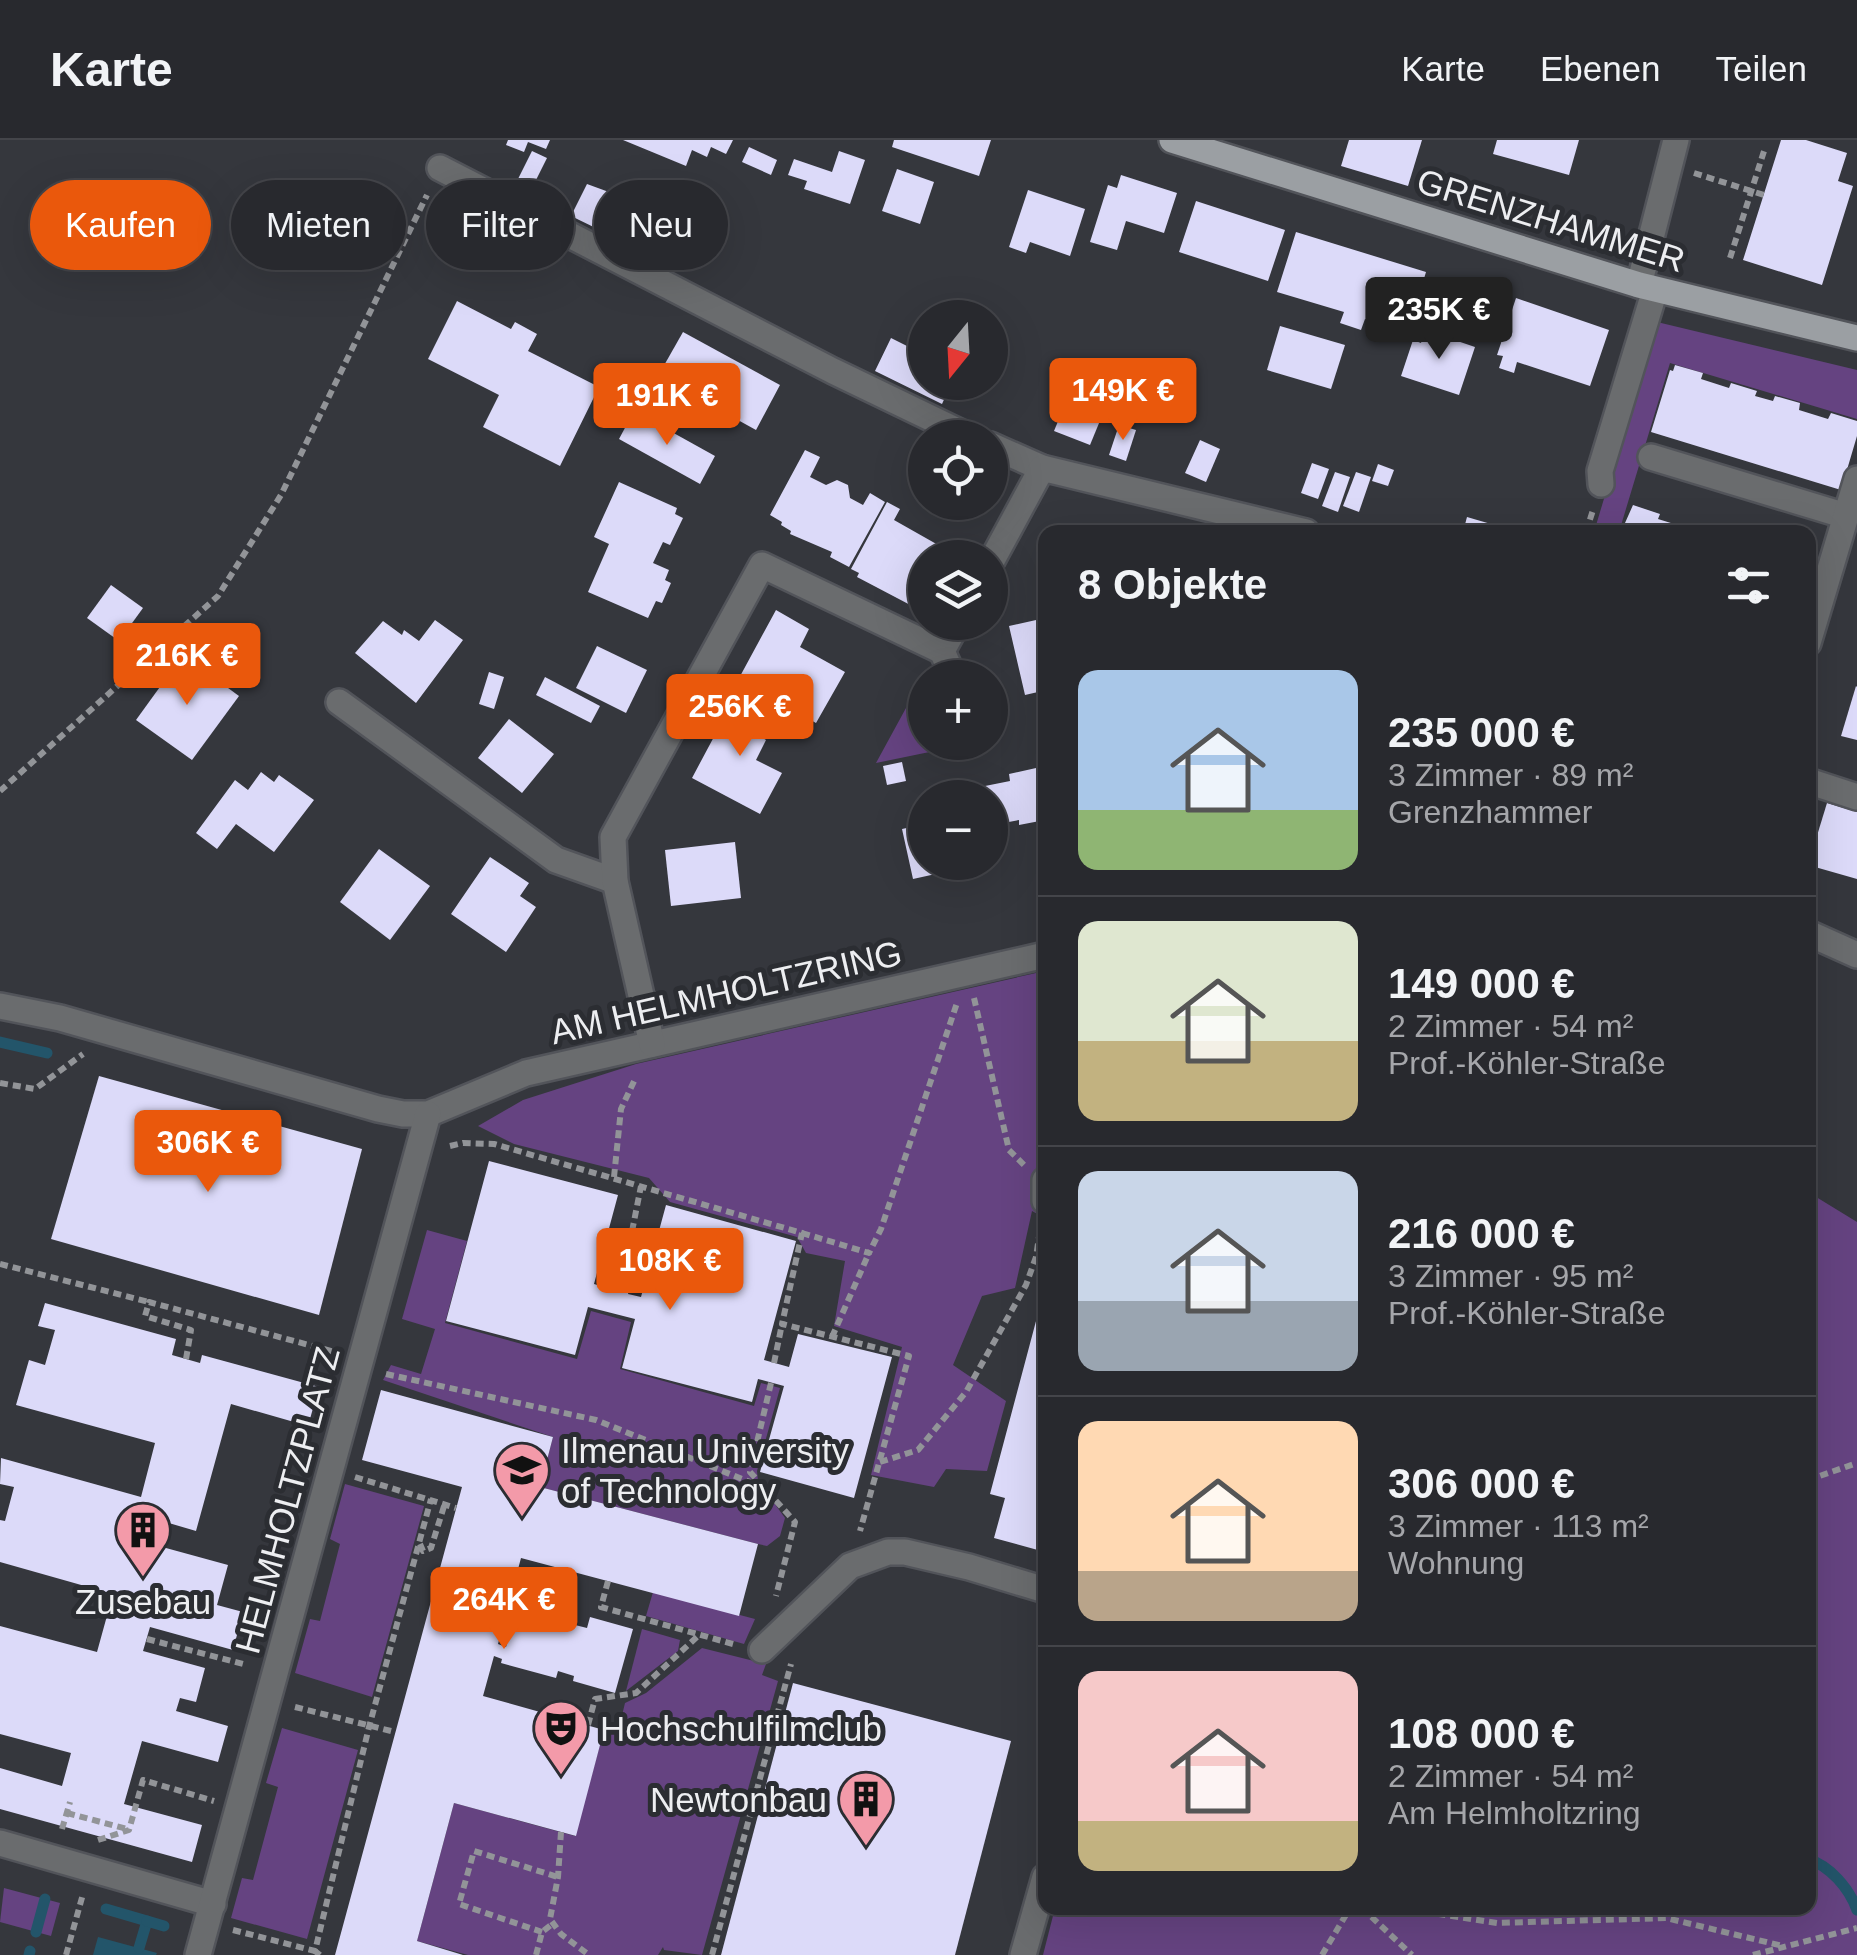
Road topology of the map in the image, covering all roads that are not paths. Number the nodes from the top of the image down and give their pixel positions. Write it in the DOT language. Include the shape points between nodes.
graph roads {
  1 [pos="1172,140"];
  2 [pos="1676,140"];
  3 [pos="440,168"];
  4 [pos="1647,288"];
  5 [pos="1857,338"];
  6 [pos="934,420"];
  7 [pos="1008,453"];
  8 [pos="1650,457"];
  9 [pos="1042,468"];
  10 [pos="1857,480"];
  11 [pos="1601,484"];
  12 [pos="1846,516"];
  13 [pos="1277,525"];
  14 [pos="1003,540"];
  15 [pos="1816,616"];
  16 [pos="948,640"];
  17 [pos="942,651"];
  18 [pos="946,660"];
  19 [pos="339,702"];
  20 [pos="1816,783"];
  21 [pos="1857,797"];
  22 [pos="616,882"];
  23 [pos="1816,937"];
  24 [pos="1857,955"];
  25 [pos="1038,957"];
  26 [pos="0,1006"];
  27 [pos="652,1044"];
  28 [pos="428,1114"];
  29 [pos="1038,1588"];
  30 [pos="762,1650"];
  31 [pos="0,1843"];
  32 [pos="1038,1902"];
  33 [pos="212,1904"];
  34 [pos="198,1955"];
  35 [pos="1023,1955"];
  1 -- 4 [label="main road, GRENZHAMMER"];
  2 -- 4 [label="street"];
  3 -- 6 [label="street"];
  4 -- 5 [label="main road, GRENZHAMMER"];
  4 -- 11 [label="street"];
  7 -- 9 [label="street"];
  8 -- 12 [label="street"];
  9 -- 13 [label="street"];
  9 -- 14 [label="street"];
  10 -- 12 [label="street"];
  12 -- 15 [label="street"];
  16 -- 17 [label="street"];
  17 -- 18 [label="street"];
  17 -- 22 [label="street" via="762,565 613,836"];
  19 -- 22 [label="street" via="556,860"];
  20 -- 21 [label="street"];
  22 -- 27 [label="street"];
  23 -- 24 [label="street"];
  25 -- 27 [label="street, AM HELMHOLTZRING"];
  26 -- 28 [label="street" via="378,1109"];
  27 -- 28 [label="street, AM HELMHOLTZRING" via="526,1073"];
  28 -- 33 [label="street, HELMHOLTZPLATZ" via="370,1366 339,1436 341,1474"];
  29 -- 30 [label="street" via="888,1552 850,1566"];
  31 -- 33 [label="street"];
  32 -- 35 [label="street"];
  33 -- 34 [label="street, HELMHOLTZPLATZ"];
}
